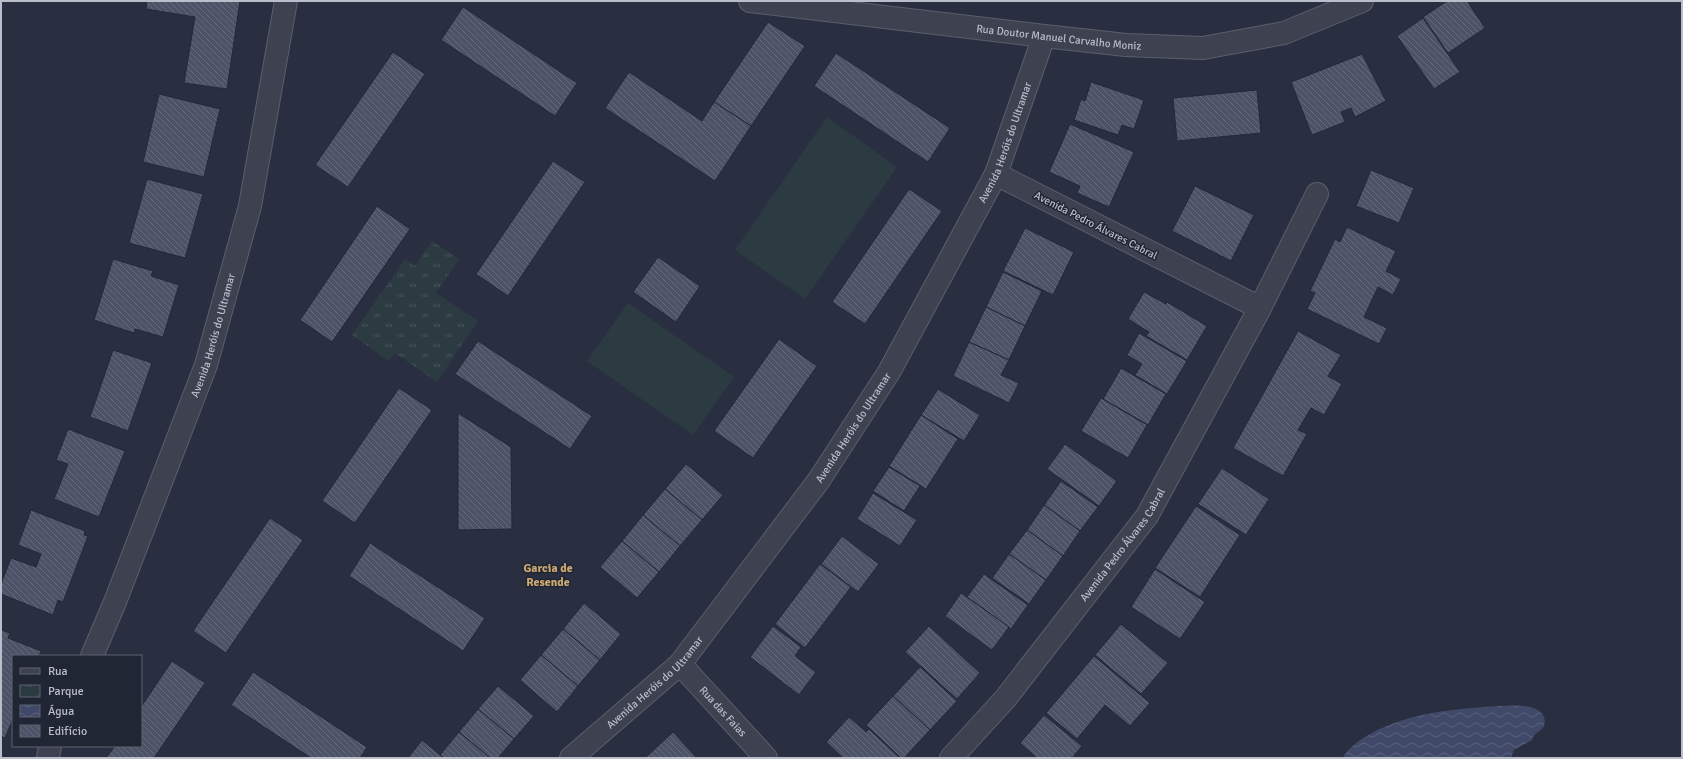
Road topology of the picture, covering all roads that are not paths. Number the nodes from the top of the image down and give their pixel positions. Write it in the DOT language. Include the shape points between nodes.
graph roads {
  1 [pos="286,1"];
  2 [pos="750,1"];
  3 [pos="1362,1"];
  4 [pos="892,9"];
  5 [pos="1044,36"];
  6 [pos="996,174"];
  7 [pos="1317,194"];
  8 [pos="1260,308"];
  9 [pos="92,655"];
  10 [pos="680,664"];
  11 [pos="50,747"];
  12 [pos="48,758"];
  13 [pos="571,758"];
  14 [pos="766,758"];
  15 [pos="951,758"];
  1 -- 9 [label="street, Avenida Heróis do Ultramar" via="250,206 206,365"];
  2 -- 4 [label="street, Rua Doutor Manuel Carvalho Moniz"];
  3 -- 5 [label="street, Rua Doutor Manuel Carvalho Moniz" via="1284,33 1203,48"];
  4 -- 5 [label="street, Rua Doutor Manuel Carvalho Moniz"];
  5 -- 6 [label="street, Avenida Heróis do Ultramar"];
  6 -- 8 [label="street, Avenida Pedro Álvares Cabral"];
  6 -- 10 [label="street, Avenida Heróis do Ultramar" via="888,372 823,474"];
  7 -- 8 [label="street, Avenida Pedro Álvares Cabral"];
  8 -- 15 [label="street, Avenida Pedro Álvares Cabral" via="1147,516 1005,699"];
  10 -- 13 [label="street, Avenida Heróis do Ultramar"];
  10 -- 14 [label="street, Rua das Faias"];
  11 -- 12 [label="street"];
}
